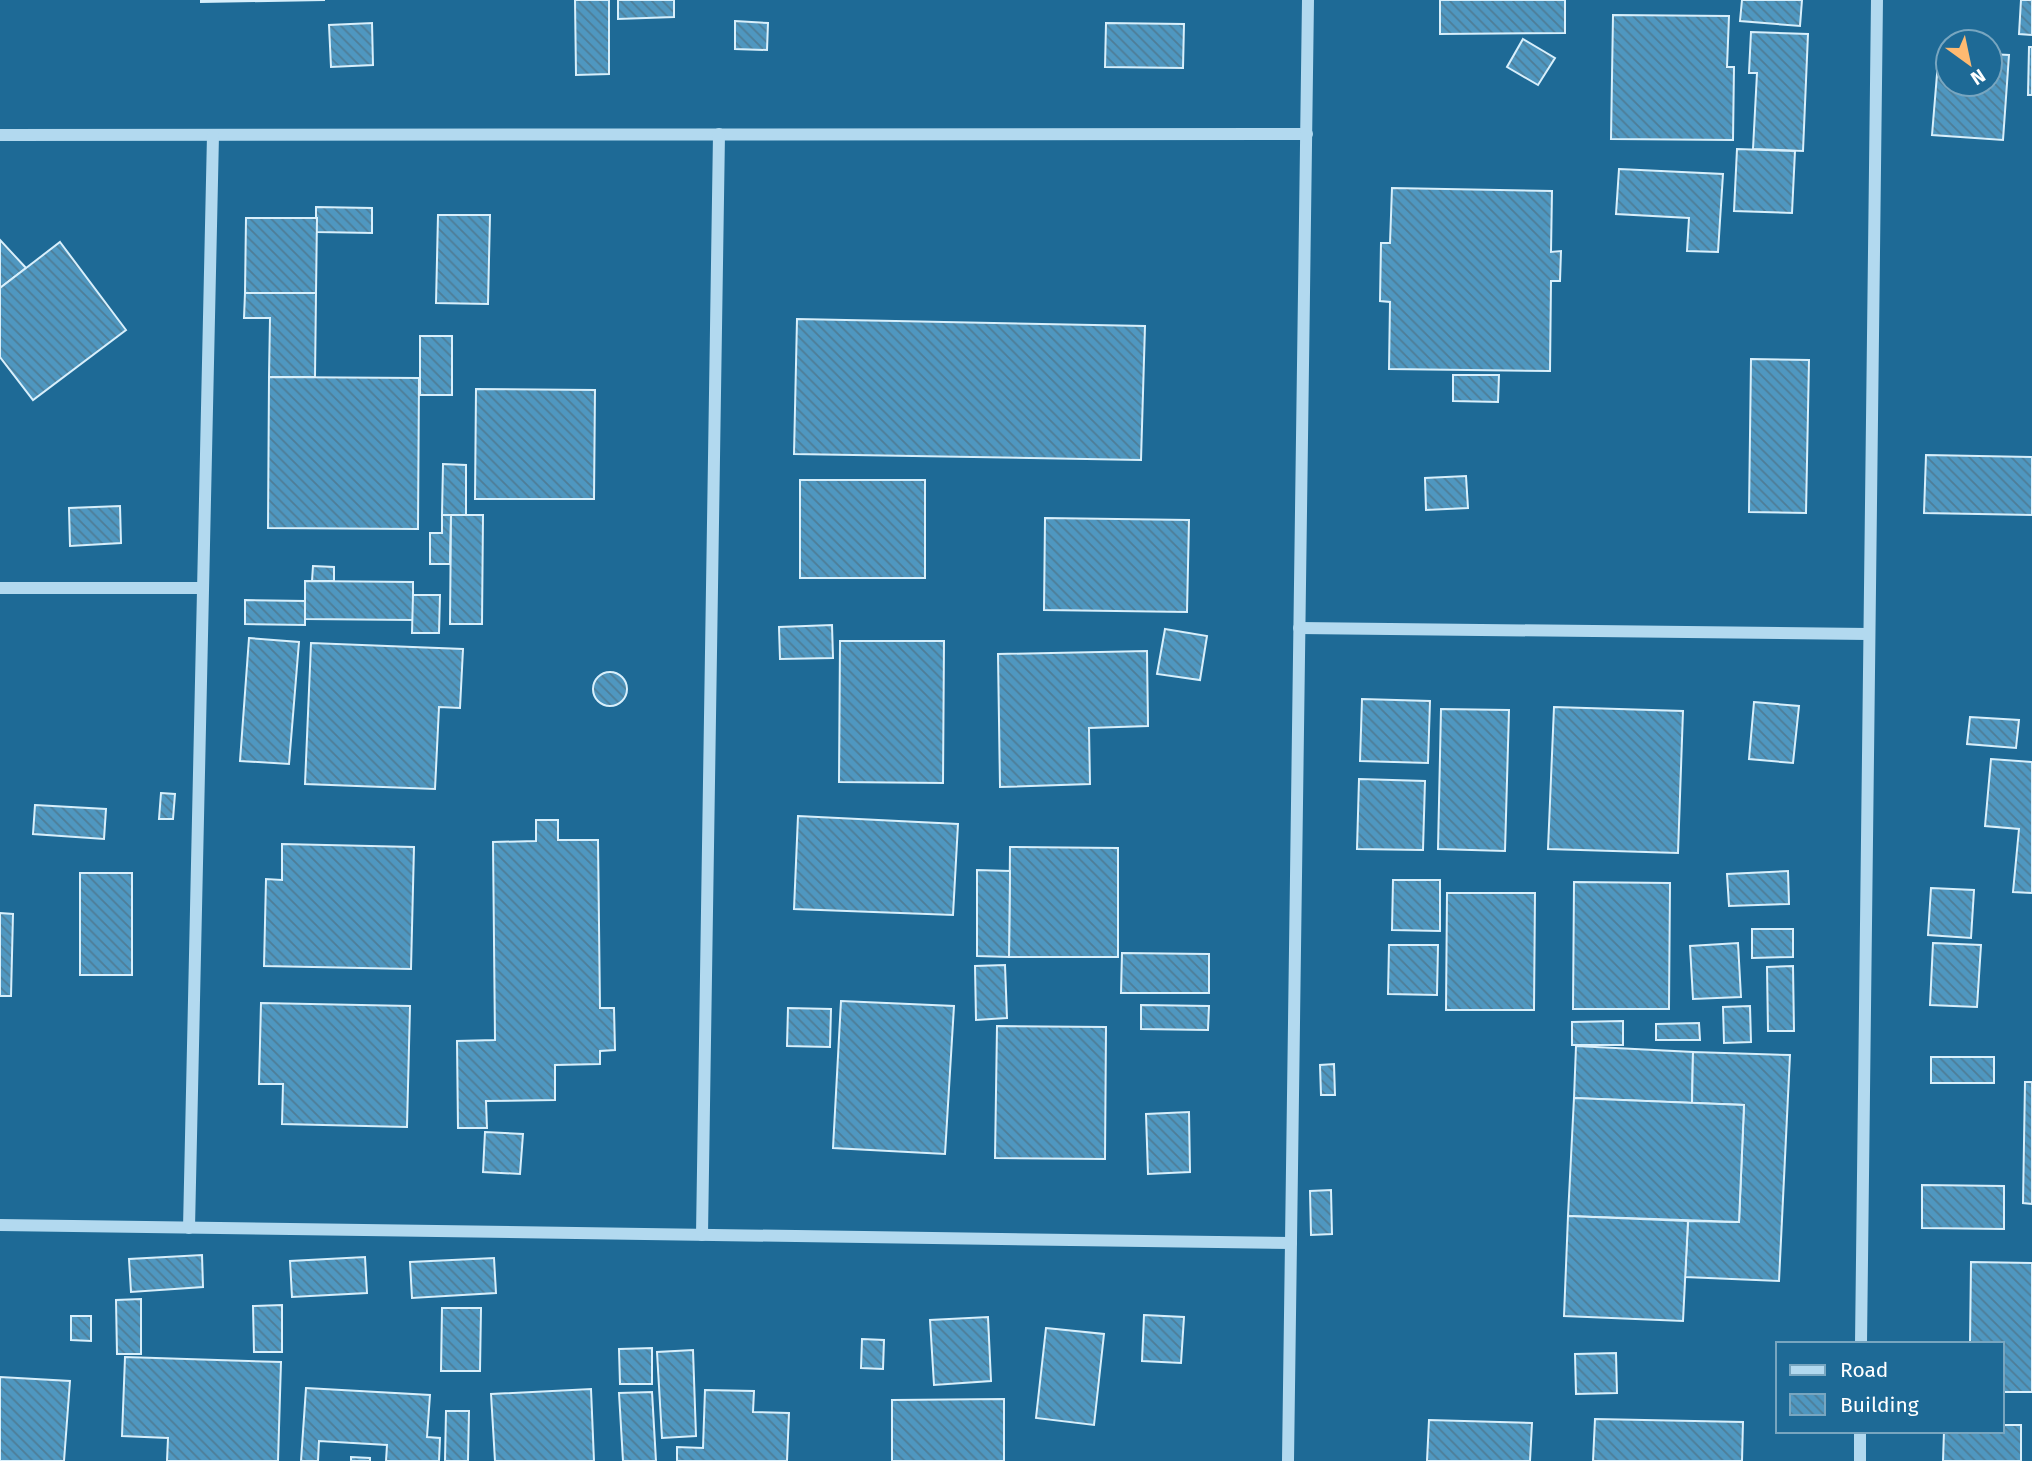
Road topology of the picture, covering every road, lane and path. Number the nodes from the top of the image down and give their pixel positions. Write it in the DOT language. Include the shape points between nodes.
graph roads {
  1 [pos="1308,0"];
  2 [pos="1877,0"];
  3 [pos="719,134"];
  4 [pos="1307,134"];
  5 [pos="0,135"];
  6 [pos="213,135"];
  7 [pos="0,588"];
  8 [pos="203,588"];
  9 [pos="1299,628"];
  10 [pos="1869,634"];
  11 [pos="0,1225"];
  12 [pos="189,1228"];
  13 [pos="702,1235"];
  14 [pos="1291,1243"];
  15 [pos="1861,1342"];
  16 [pos="1860,1433"];
  17 [pos="1288,1461"];
  18 [pos="1860,1461"];
  1 -- 4 [label="street"];
  2 -- 10 [label="street"];
  3 -- 4 [label="street"];
  3 -- 6 [label="street"];
  3 -- 13 [label="street"];
  4 -- 9 [label="street"];
  5 -- 6 [label="street"];
  6 -- 8 [label="street"];
  7 -- 8 [label="street"];
  8 -- 12 [label="street"];
  9 -- 10 [label="street"];
  9 -- 14 [label="street"];
  10 -- 15 [label="street"];
  11 -- 12 [label="street"];
  12 -- 13 [label="street"];
  13 -- 14 [label="street"];
  14 -- 17 [label="street"];
  16 -- 18 [label="street"];
}
